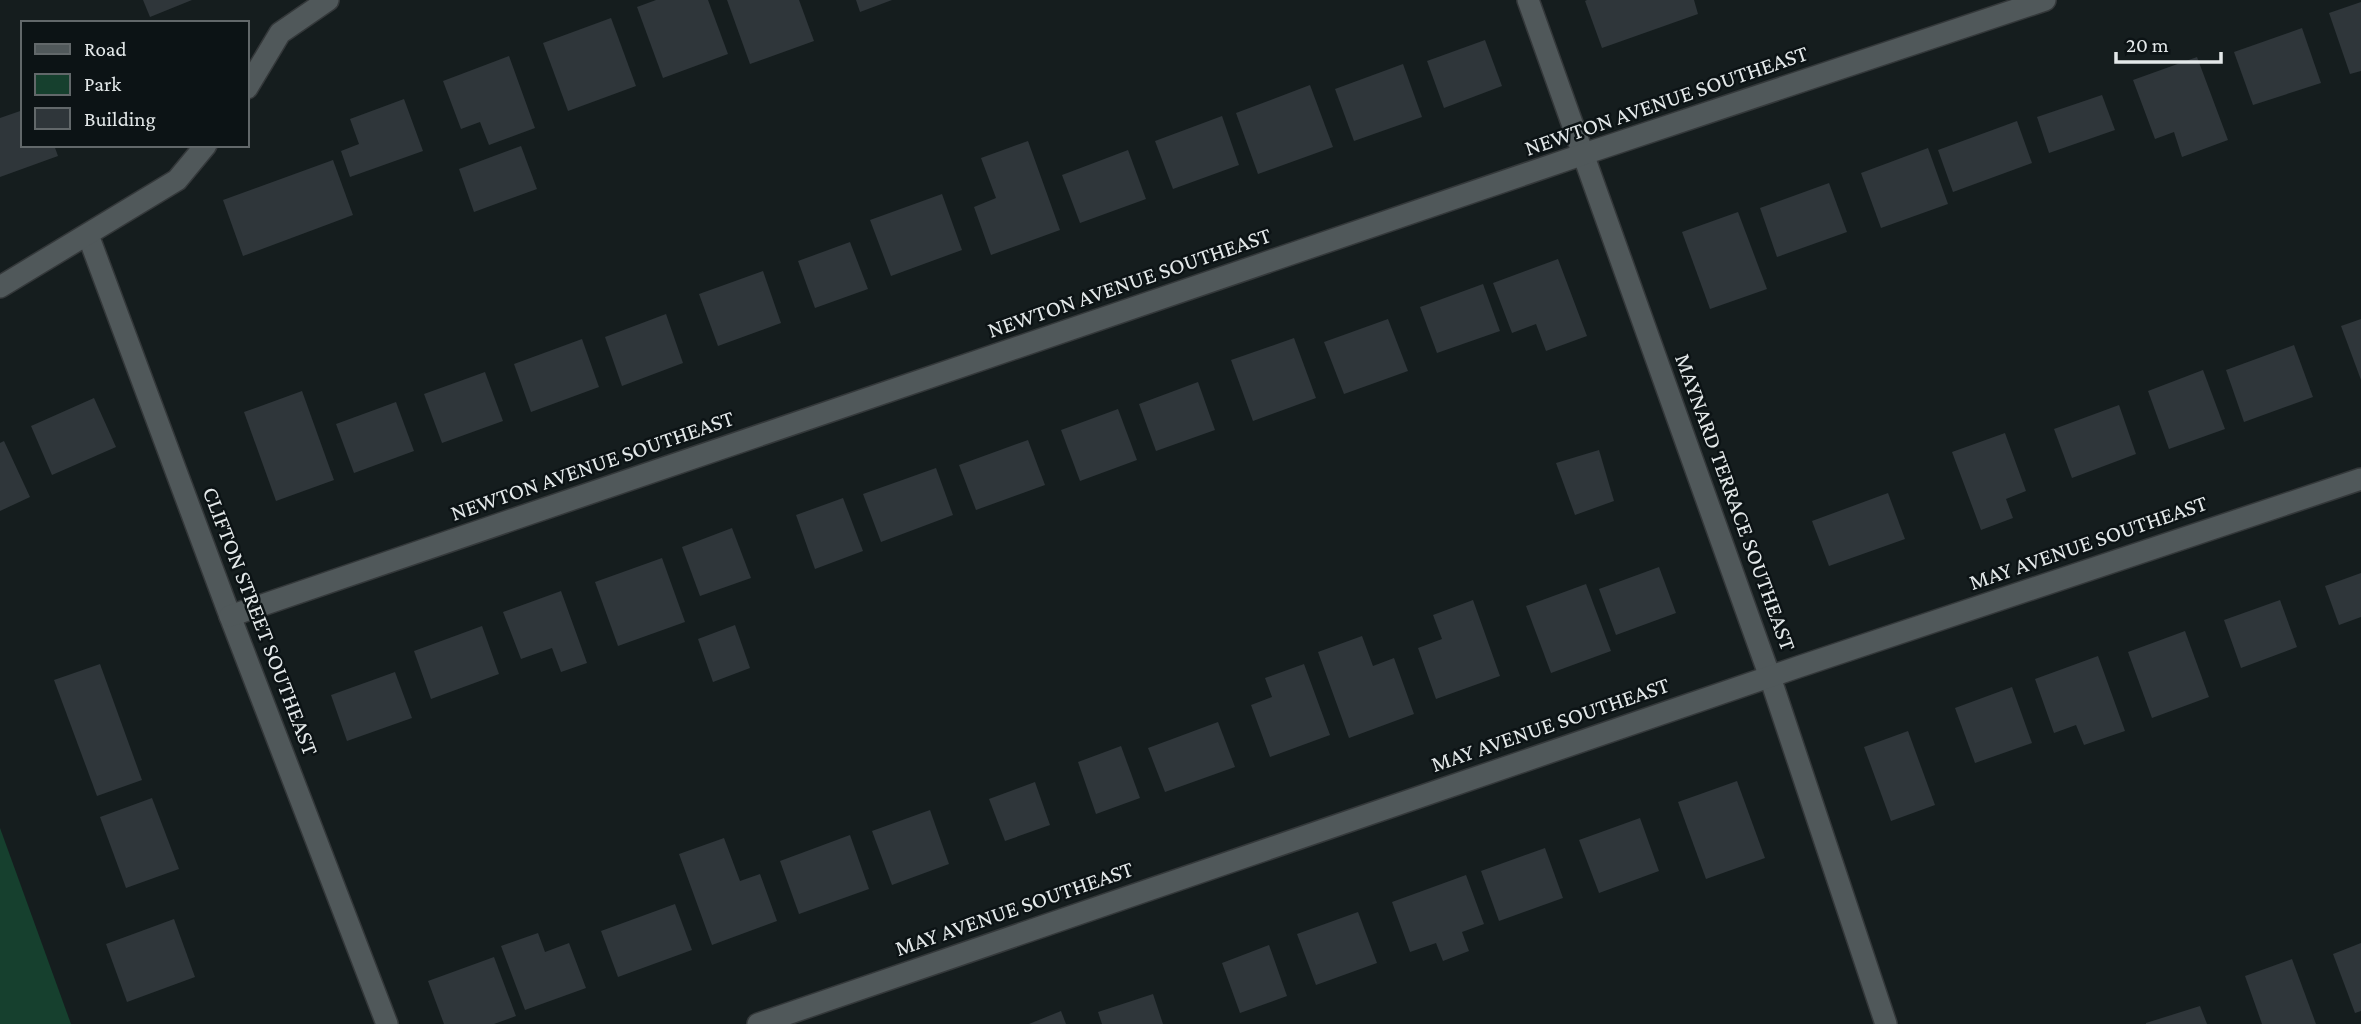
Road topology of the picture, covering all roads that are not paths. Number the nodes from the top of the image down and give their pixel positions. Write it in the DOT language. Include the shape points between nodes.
graph roads {
  1 [pos="328,0"];
  2 [pos="1528,0"];
  3 [pos="2045,0"];
  4 [pos="248,86"];
  5 [pos="204,147"];
  6 [pos="1584,154"];
  7 [pos="88,235"];
  8 [pos="0,287"];
  9 [pos="2361,478"];
  10 [pos="230,616"];
  11 [pos="1770,677"];
  12 [pos="387,1024"];
  13 [pos="758,1024"];
  14 [pos="1886,1024"];
  1 -- 4 [label="street" via="280,33"];
  2 -- 6 [label="street, MAYNARD TERRACE SOUTHEAST"];
  3 -- 6 [label="street, NEWTON AVENUE SOUTHEAST"];
  5 -- 7 [label="street" via="177,180"];
  6 -- 10 [label="street, NEWTON AVENUE SOUTHEAST"];
  6 -- 11 [label="street, MAYNARD TERRACE SOUTHEAST"];
  7 -- 8 [label="street"];
  7 -- 10 [label="street, CLIFTON STREET SOUTHEAST"];
  9 -- 11 [label="street, MAY AVENUE SOUTHEAST"];
  10 -- 12 [label="street, CLIFTON STREET SOUTHEAST"];
  11 -- 13 [label="street, MAY AVENUE SOUTHEAST"];
  11 -- 14 [label="street, MAYNARD TERRACE SOUTHEAST"];
}
